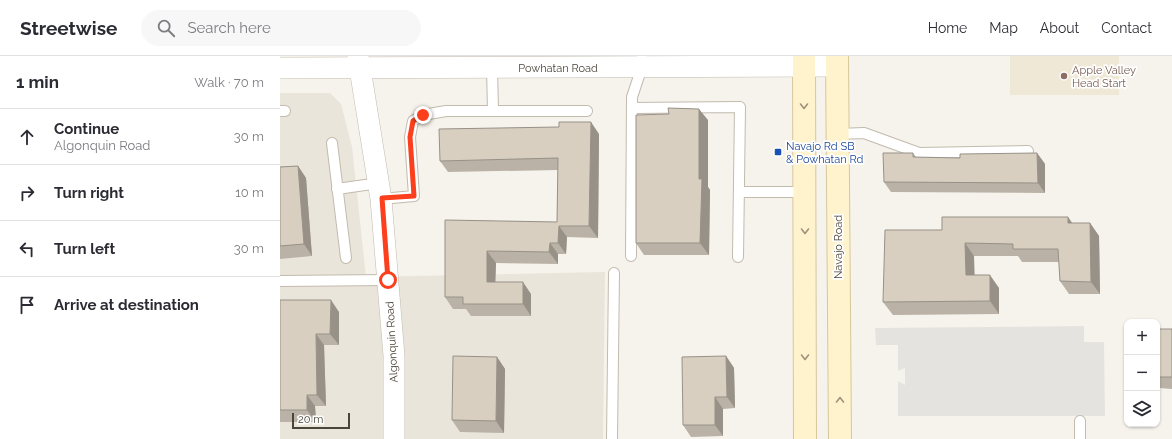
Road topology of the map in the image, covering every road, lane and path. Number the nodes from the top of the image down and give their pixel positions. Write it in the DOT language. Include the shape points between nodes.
graph roads {
  1 [pos="804,61"];
  2 [pos="837,61"];
  3 [pos="360,62"];
  4 [pos="425,62"];
  5 [pos="642,62"];
  6 [pos="482,64"];
  7 [pos="280,68"];
  8 [pos="632,108"];
  9 [pos="493,111"];
  10 [pos="587,111"];
  11 [pos="838,134"];
  12 [pos="332,143"];
  13 [pos="1028,151"];
  14 [pos="338,189"];
  15 [pos="380,191"];
  16 [pos="739,192"];
  17 [pos="804,192"];
  18 [pos="631,256"];
  19 [pos="738,257"];
  20 [pos="346,258"];
  21 [pos="614,273"];
  22 [pos="388,280"];
  23 [pos="280,281"];
  24 [pos="1080,421"];
  25 [pos="394,439"];
  26 [pos="612,439"];
  27 [pos="805,439"];
  28 [pos="840,439"];
  29 [pos="1080,439"];
  1 -- 2 [label="street, Powhatan Road"];
  1 -- 5 [label="street, Powhatan Road"];
  1 -- 17 [label="main road, one-way"];
  2 -- 11 [label="main road, Navajo Road"];
  3 -- 4 [label="street, Powhatan Road"];
  3 -- 7 [label="street, Powhatan Road"];
  3 -- 15 [label="street, Algonquin Road"];
  4 -- 6 [label="street, Powhatan Road"];
  5 -- 6 [label="street, Powhatan Road"];
  5 -- 8 [label="lane" via="632,97"];
  6 -- 9 [label="lane"];
  8 -- 16 [label="lane" via="740,107"];
  8 -- 18 [label="lane"];
  9 -- 10 [label="lane"];
  9 -- 15 [label="lane" via="446,111 423,115 413,121 410,137 414,196"];
  11 -- 13 [label="lane" via="864,133 919,153"];
  28 -- 11 [label="main road, Navajo Road, one-way"];
  12 -- 14 [label="lane"];
  14 -- 15 [label="lane"];
  14 -- 20 [label="lane"];
  15 -- 22 [label="street, Algonquin Road"];
  16 -- 17 [label="lane"];
  16 -- 19 [label="lane"];
  17 -- 27 [label="main road, one-way"];
  21 -- 26 [label="lane"];
  22 -- 23 [label="lane"];
  22 -- 25 [label="street, Algonquin Road" via="394,356"];
  24 -- 29 [label="lane"];
}
